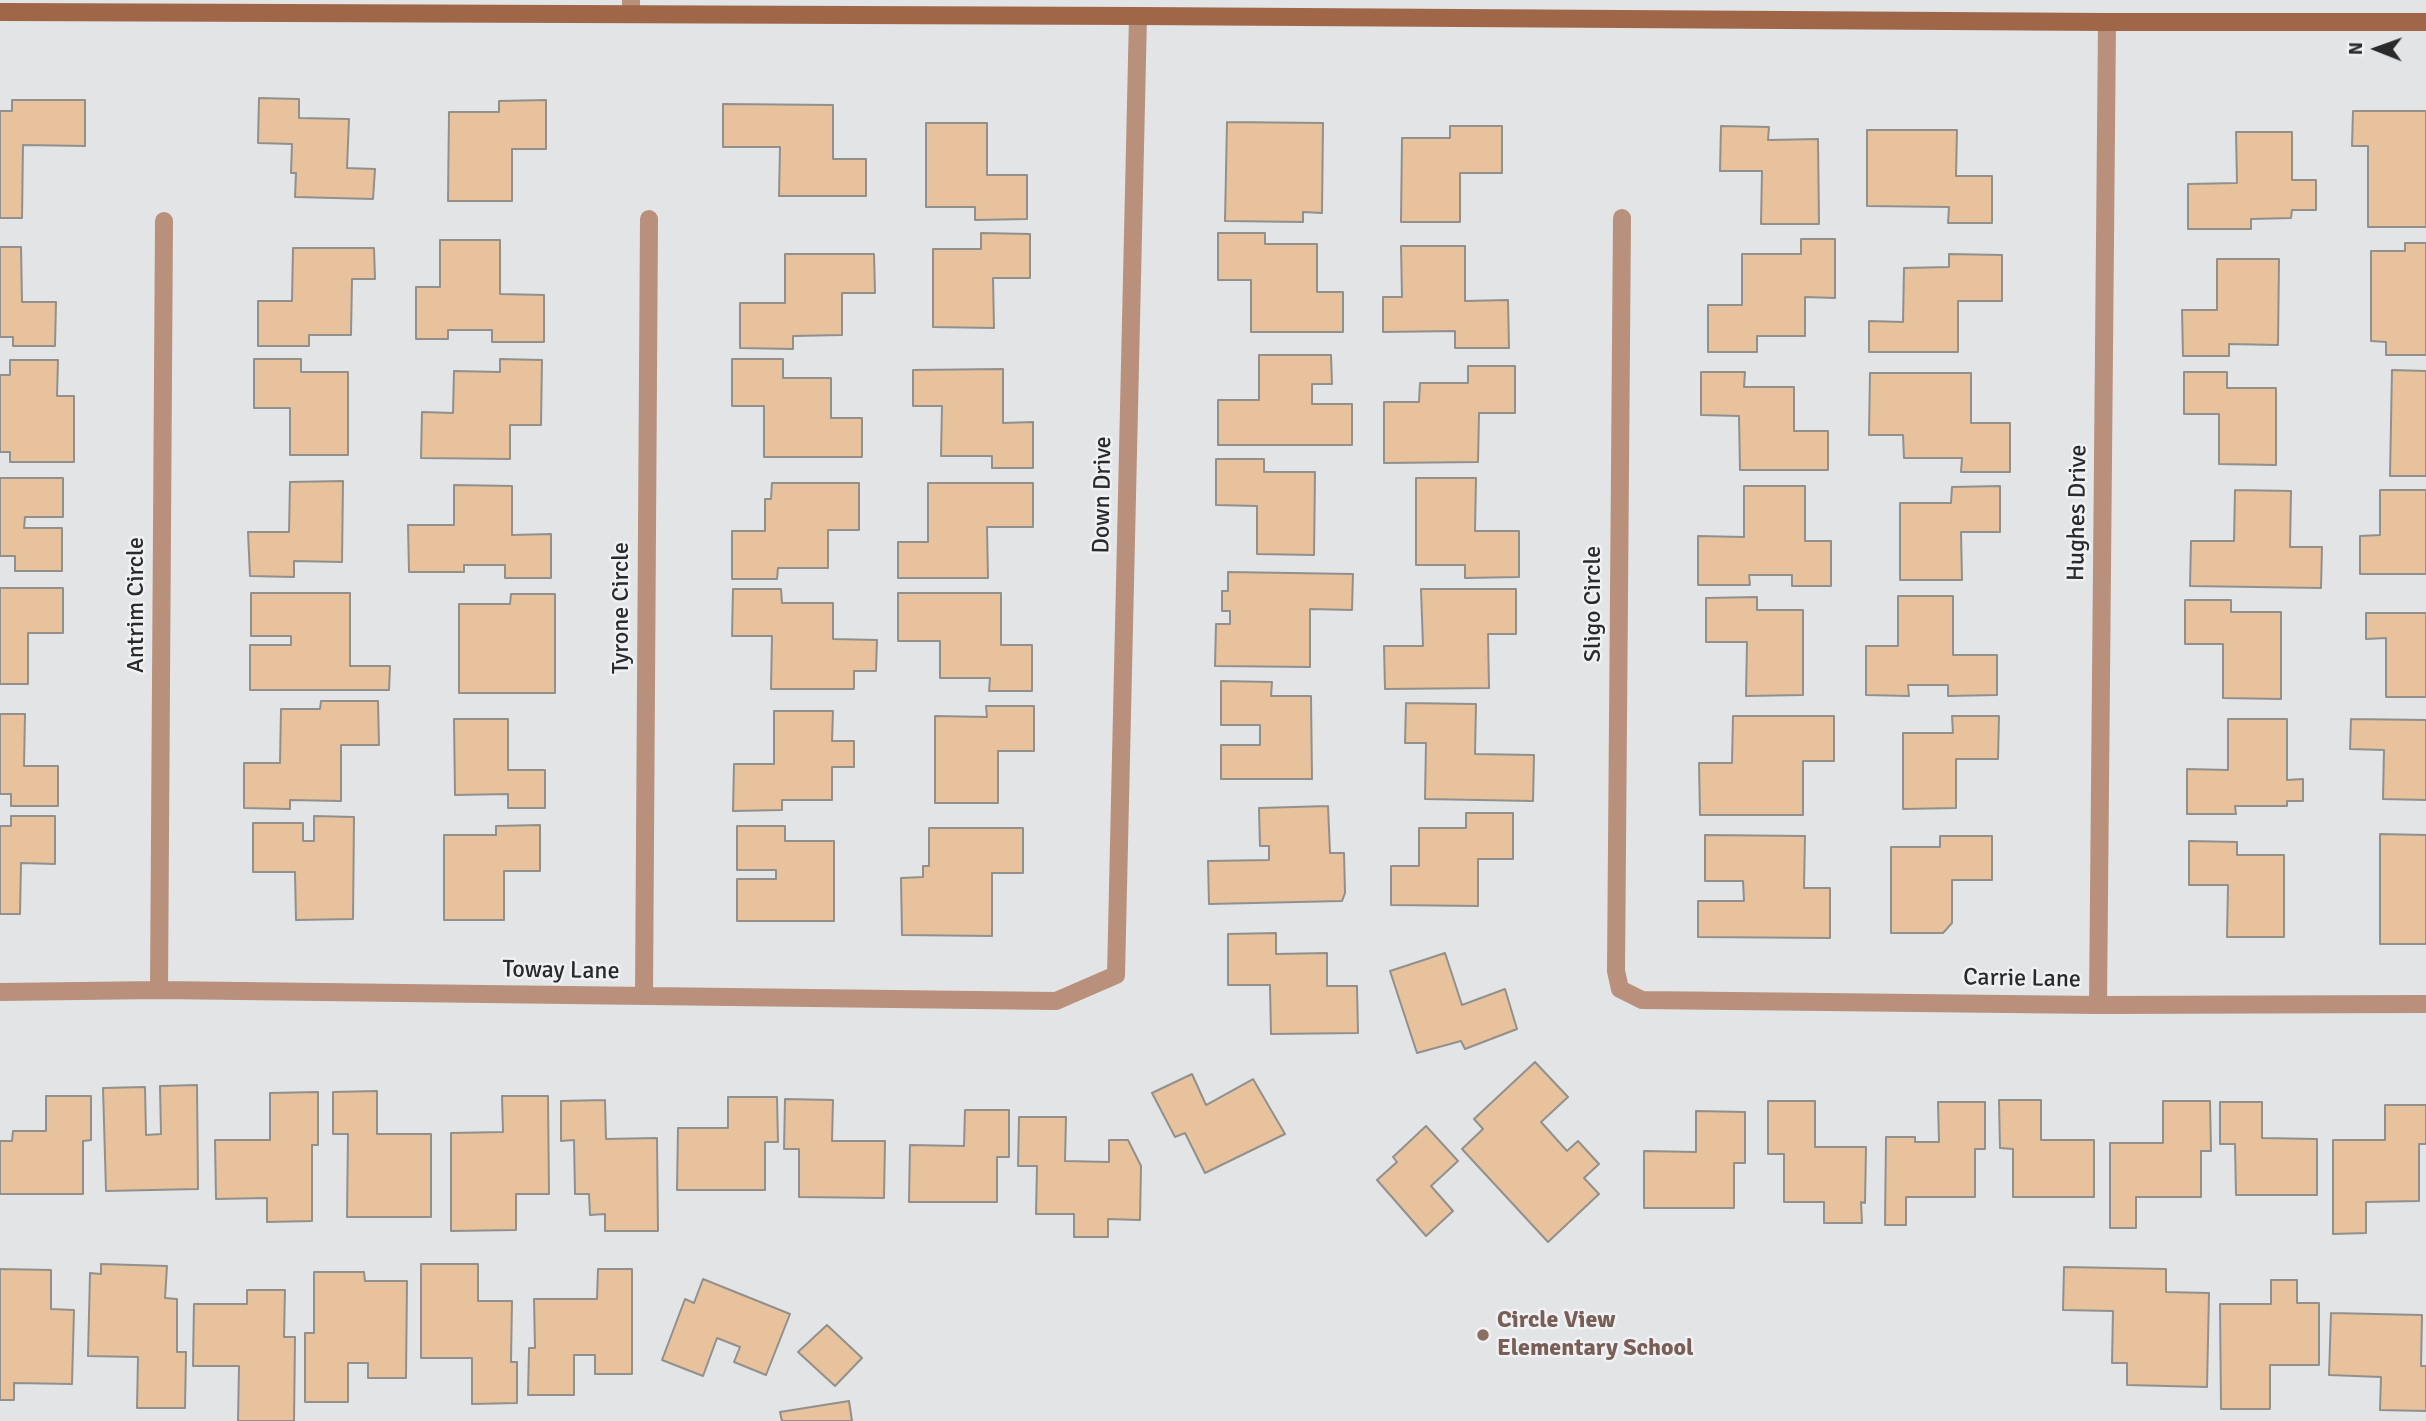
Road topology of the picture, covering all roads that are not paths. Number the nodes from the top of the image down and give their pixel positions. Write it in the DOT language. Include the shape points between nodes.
graph roads {
  1 [pos="631,7"];
  2 [pos="0,12"];
  3 [pos="1139,16"];
  4 [pos="2107,22"];
  5 [pos="2426,22"];
  6 [pos="1622,218"];
  7 [pos="649,219"];
  8 [pos="164,221"];
  9 [pos="1116,975"];
  10 [pos="1620,989"];
  11 [pos="159,990"];
  12 [pos="0,992"];
  13 [pos="644,996"];
  14 [pos="2426,1004"];
  15 [pos="2098,1005"];
  1 -- 2 [label="street"];
  1 -- 3 [label="street"];
  3 -- 4 [label="street"];
  3 -- 9 [label="street, Down Drive"];
  4 -- 5 [label="street"];
  4 -- 15 [label="street, Hughes Drive"];
  6 -- 10 [label="street, Sligo Circle" via="1616,971"];
  7 -- 13 [label="street, Tyrone Circle"];
  8 -- 11 [label="street, Antrim Circle"];
  9 -- 13 [label="street, Toway Lane" via="1056,1001"];
  10 -- 15 [label="street, Carrie Lane" via="1642,1000"];
  11 -- 12 [label="street, Toway Lane"];
  11 -- 13 [label="street, Toway Lane"];
  14 -- 15 [label="street, Carrie Lane"];
}
